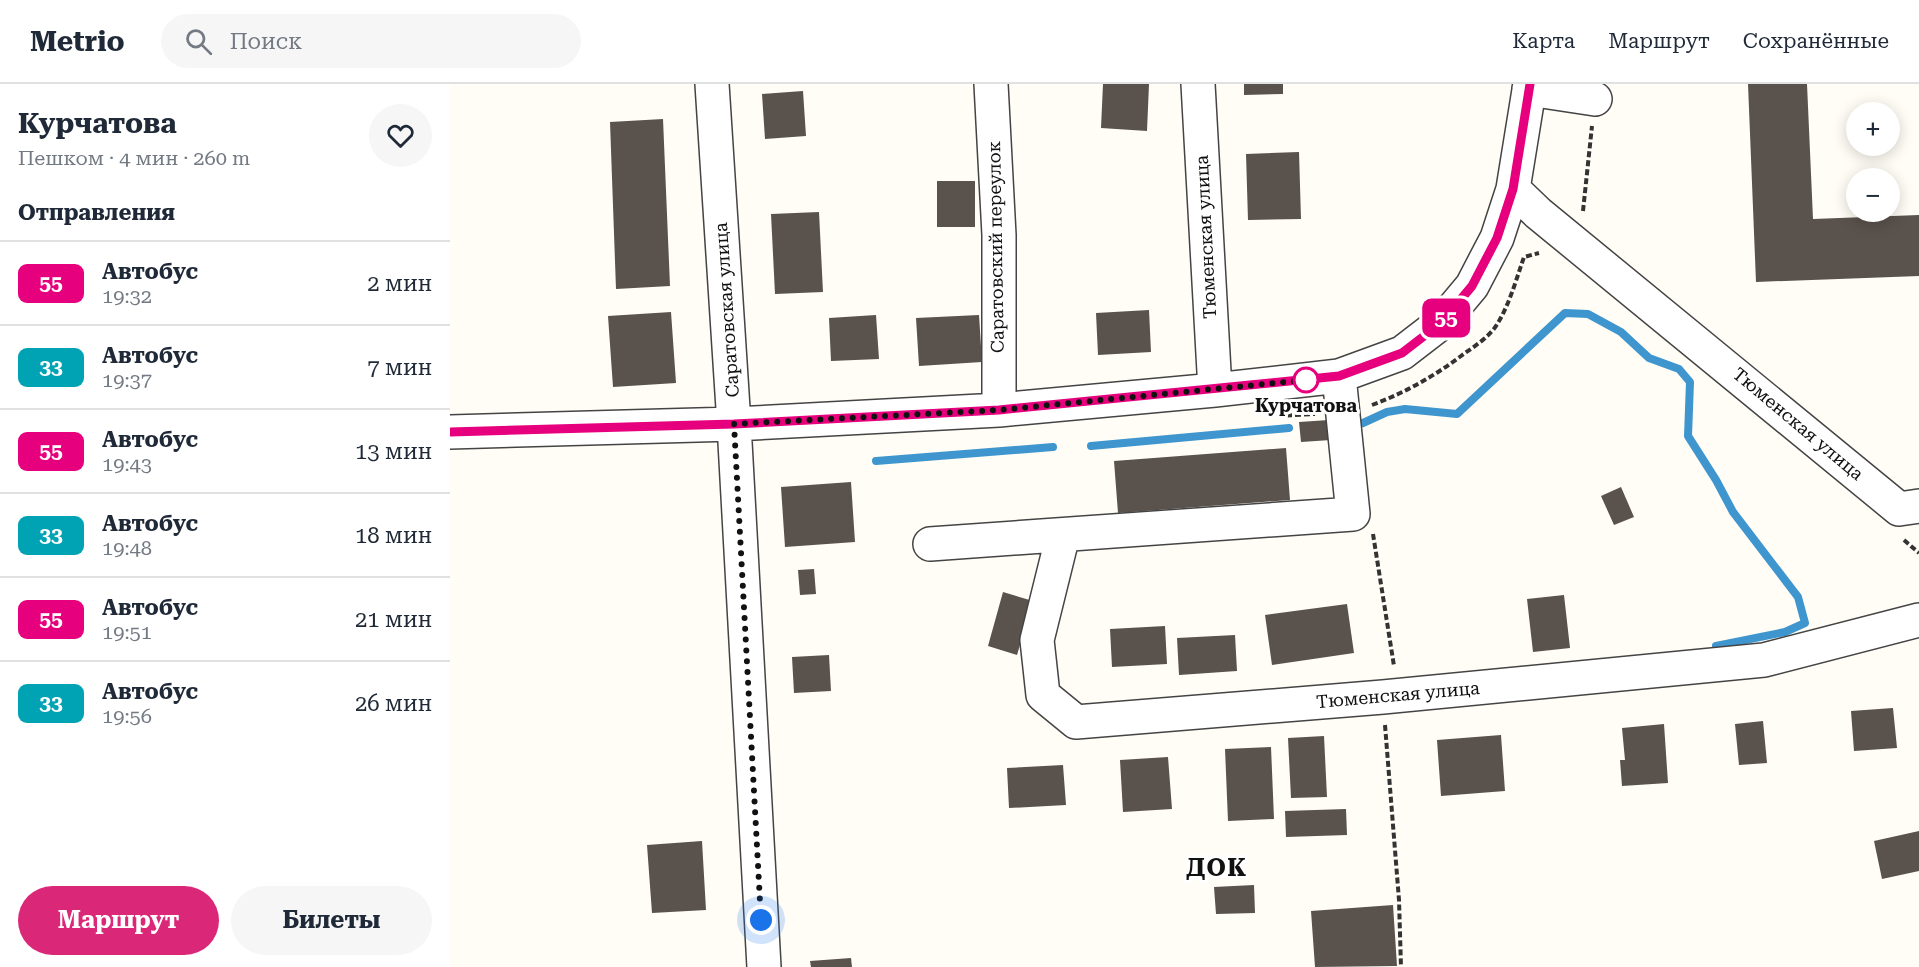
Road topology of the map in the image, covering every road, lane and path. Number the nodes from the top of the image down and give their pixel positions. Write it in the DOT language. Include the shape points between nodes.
graph roads {
  1 [pos="712,84"];
  2 [pos="991,84"];
  3 [pos="1198,84"];
  4 [pos="1530,86"];
  5 [pos="1595,99"];
  6 [pos="1513,189"];
  7 [pos="1573,241"];
  8 [pos="1339,376"];
  9 [pos="1215,390"];
  10 [pos="999,410"];
  11 [pos="734,424"];
  12 [pos="450,432"];
  13 [pos="1912,513"];
  14 [pos="1353,514"];
  15 [pos="1063,535"];
  16 [pos="930,544"];
  17 [pos="1919,620"];
  18 [pos="1383,697"];
  19 [pos="764,967"];
  20 [pos="1401,967"];
  1 -- 11 [label="street, Саратовская улица"];
  2 -- 10 [label="street, Саратовский переулок" via="999,235"];
  3 -- 9 [label="street, Тюменская улица"];
  4 -- 5 [label="street"];
  4 -- 6 [label="street"];
  5 -- 7 [label="path" via="1582,215"];
  6 -- 7 [label="street, Тюменская улица"];
  6 -- 8 [label="street" via="1497,238 1472,286 1441,323 1402,353"];
  7 -- 13 [label="street, Тюменская улица"];
  8 -- 9 [label="street"];
  8 -- 14 [label="street"];
  9 -- 10 [label="street"];
  10 -- 11 [label="street"];
  11 -- 12 [label="street"];
  11 -- 19 [label="street, Саратовская улица"];
  14 -- 15 [label="street"];
  14 -- 18 [label="path" via="1373,534 1394,663"];
  15 -- 16 [label="street"];
  15 -- 18 [label="street, Тюменская улица" via="1037,640 1043,695 1076,722"];
  17 -- 18 [label="street, Тюменская улица" via="1764,660"];
  18 -- 20 [label="path"];
}
